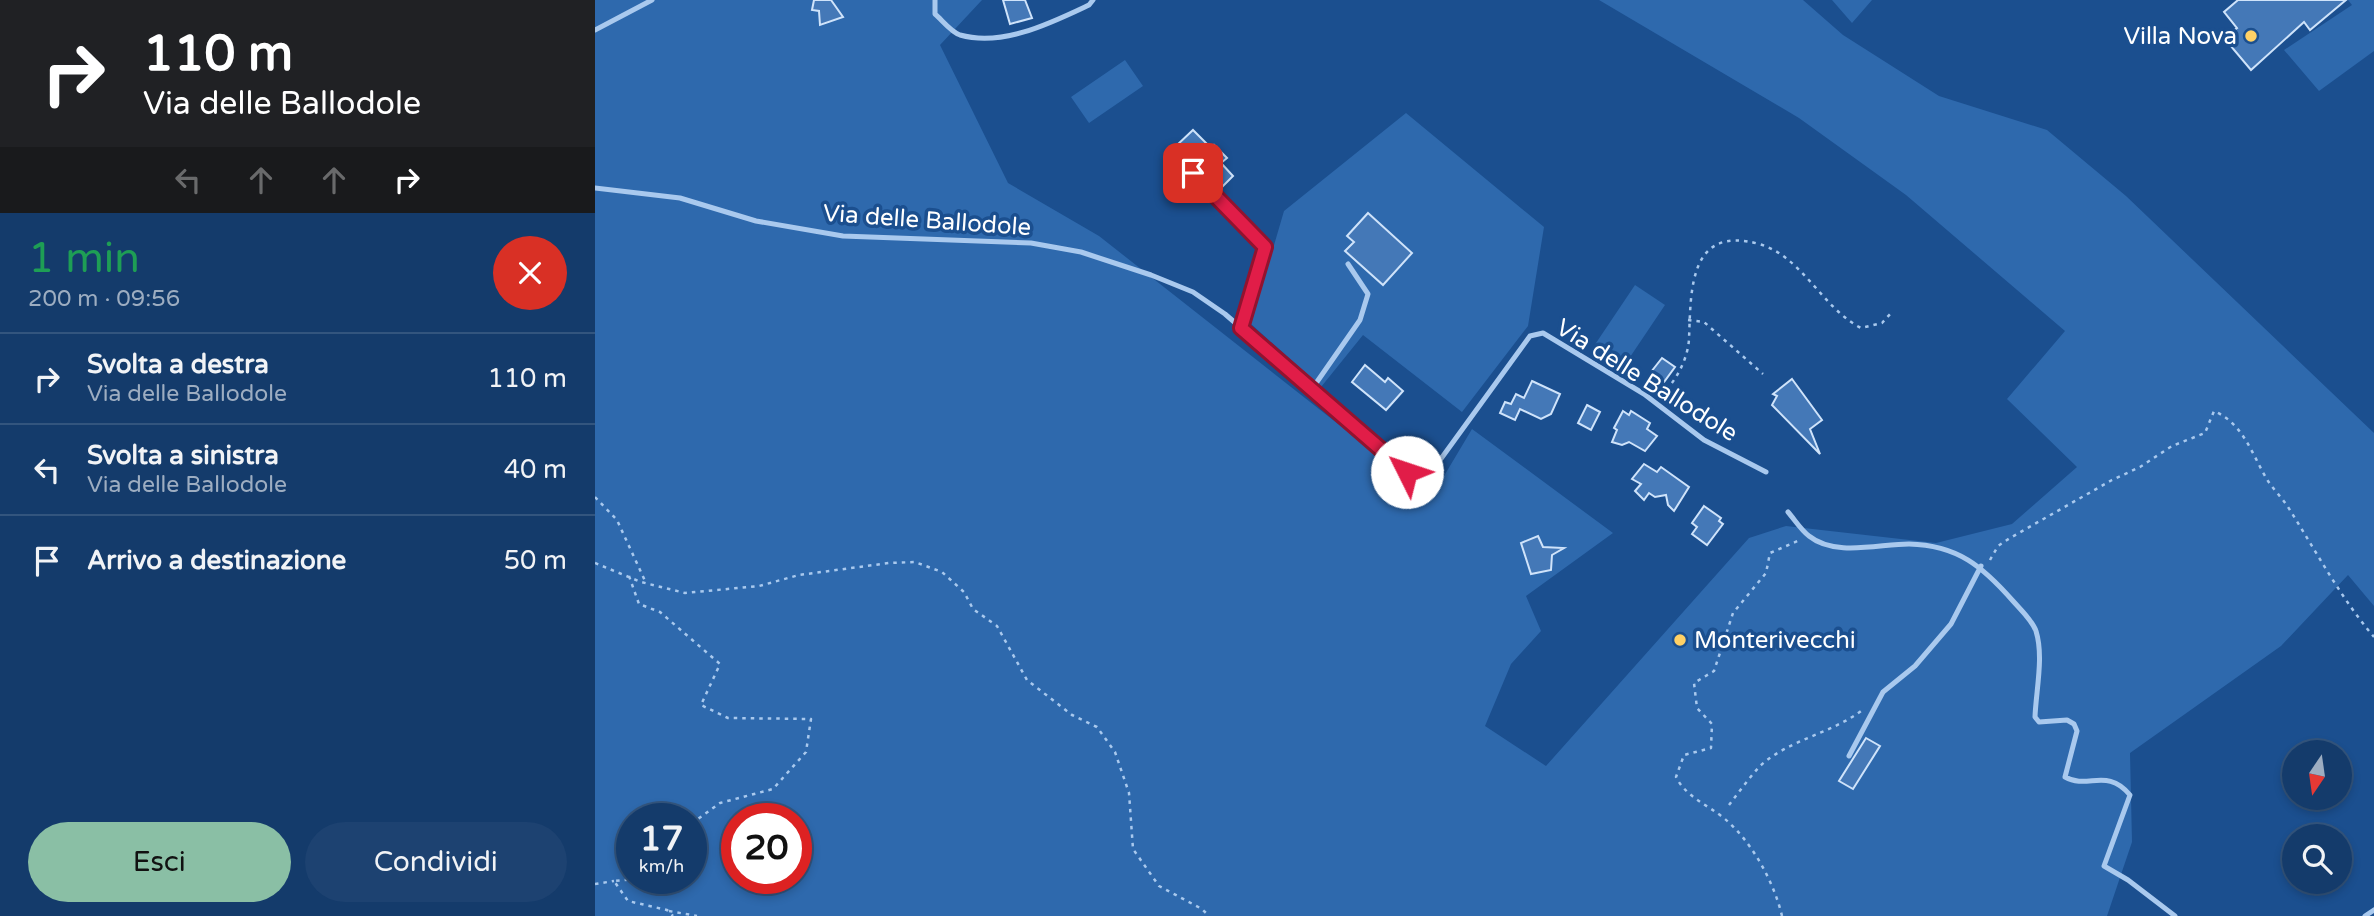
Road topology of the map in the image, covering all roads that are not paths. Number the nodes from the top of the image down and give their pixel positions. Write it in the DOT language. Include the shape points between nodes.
graph roads {
  1 [pos="652,0"];
  2 [pos="936,0"];
  3 [pos="1093,0"];
  4 [pos="595,30"];
  5 [pos="1175,155"];
  6 [pos="595,188"];
  7 [pos="1348,264"];
  8 [pos="1241,328"];
  9 [pos="1312,389"];
  10 [pos="1766,472"];
  11 [pos="1788,512"];
  12 [pos="1981,566"];
  13 [pos="1849,756"];
  14 [pos="2374,910"];
  15 [pos="2175,916"];
  16 [pos="2365,916"];
  1 -- 4 [label="lane"];
  2 -- 3 [label="lane" via="935,14 957,34 993,39 1036,28"];
  5 -- 8 [label="lane" via="1265,247"];
  6 -- 8 [label="lane, Via delle Ballodole" via="680,198 756,221 843,236 1031,243 1081,252 1193,292"];
  7 -- 9 [label="lane" via="1368,294 1360,320"];
  8 -- 9 [label="lane, Via delle Ballodole"];
  9 -- 10 [label="lane, Via delle Ballodole" via="1407,472 1420,473 1435,467 1530,336 1542,333 1652,401 1704,440"];
  11 -- 12 [label="lane" via="1810,537 1838,547 1911,544 1942,548"];
  12 -- 13 [label="lane" via="1951,624 1915,666 1883,692"];
  12 -- 15 [label="lane" via="2036,630 2035,717 2039,722 2074,723 2077,731 2065,777 2103,778 2120,784 2130,795 2104,866"];
  14 -- 16 [label="lane"];
}
